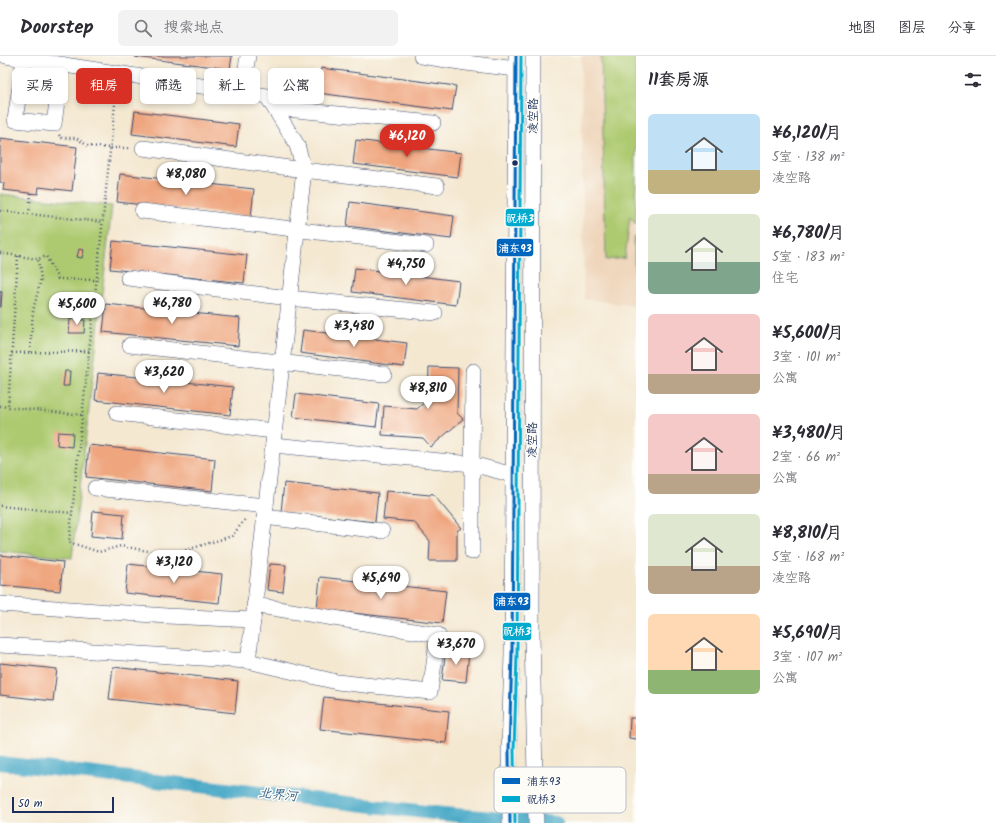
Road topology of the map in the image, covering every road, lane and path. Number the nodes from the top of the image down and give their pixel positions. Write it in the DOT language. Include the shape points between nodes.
graph roads {
  1 [pos="6,56"];
  2 [pos="248,56"];
  3 [pos="421,56"];
  4 [pos="533,56"];
  5 [pos="35,58"];
  6 [pos="466,60"];
  7 [pos="516,62"];
  8 [pos="62,64"];
  9 [pos="87,68"];
  10 [pos="246,68"];
  11 [pos="132,75"];
  12 [pos="204,86"];
  13 [pos="260,95"];
  14 [pos="115,104"];
  15 [pos="275,108"];
  16 [pos="433,123"];
  17 [pos="54,124"];
  18 [pos="111,148"];
  19 [pos="143,148"];
  20 [pos="304,170"];
  21 [pos="437,186"];
  22 [pos="31,193"];
  23 [pos="0,211"];
  24 [pos="142,211"];
  25 [pos="29,214"];
  26 [pos="103,222"];
  27 [pos="297,230"];
  28 [pos="426,245"];
  29 [pos="0,253"];
  30 [pos="18,256"];
  31 [pos="38,259"];
  32 [pos="128,278"];
  33 [pos="97,280"];
  34 [pos="289,298"];
  35 [pos="435,313"];
  36 [pos="130,345"];
  37 [pos="89,351"];
  38 [pos="30,352"];
  39 [pos="11,353"];
  40 [pos="282,362"];
  41 [pos="473,371"];
  42 [pos="384,374"];
  43 [pos="0,406"];
  44 [pos="8,407"];
  45 [pos="117,413"];
  46 [pos="82,415"];
  47 [pos="273,438"];
  48 [pos="472,464"];
  49 [pos="513,475"];
  50 [pos="95,488"];
  51 [pos="0,506"];
  52 [pos="262,509"];
  53 [pos="72,513"];
  54 [pos="382,531"];
  55 [pos="472,552"];
  56 [pos="0,604"];
  57 [pos="254,605"];
  58 [pos="253,620"];
  59 [pos="0,645"];
  60 [pos="248,661"];
  61 [pos="509,767"];
  62 [pos="535,767"];
  63 [pos="510,813"];
  64 [pos="536,813"];
  65 [pos="510,823"];
  66 [pos="536,823"];
  1 -- 5 [label="street"];
  2 -- 10 [label="street"];
  3 -- 6 [label="street"];
  4 -- 62 [label="street, 凌空路" via="532,635"];
  5 -- 8 [label="street"];
  5 -- 17 [label="street" via="15,120"];
  6 -- 7 [label="street"];
  7 -- 49 [label="street, 凌空路"];
  8 -- 9 [label="street"];
  8 -- 17 [label="street"];
  11 -- 12 [label="street"];
  13 -- 15 [label="street" via="267,96"];
  14 -- 18 [label="path"];
  15 -- 16 [label="street"];
  15 -- 20 [label="street" via="297,145"];
  17 -- 18 [label="path" via="60,138 76,138 88,146"];
  18 -- 19 [label="path"];
  18 -- 26 [label="path"];
  19 -- 20 [label="street"];
  20 -- 21 [label="street"];
  20 -- 27 [label="street"];
  22 -- 25 [label="path"];
  23 -- 25 [label="path"];
  24 -- 27 [label="street"];
  25 -- 26 [label="path"];
  26 -- 33 [label="path"];
  27 -- 28 [label="street"];
  27 -- 34 [label="street"];
  29 -- 30 [label="path"];
  30 -- 31 [label="path"];
  30 -- 39 [label="path"];
  31 -- 33 [label="path" via="46,256 58,279"];
  31 -- 38 [label="path" via="41,279 33,311"];
  32 -- 34 [label="street"];
  33 -- 37 [label="path"];
  34 -- 35 [label="street"];
  34 -- 40 [label="street"];
  36 -- 40 [label="street"];
  37 -- 38 [label="path"];
  37 -- 46 [label="path"];
  38 -- 39 [label="path"];
  39 -- 44 [label="path"];
  40 -- 42 [label="street"];
  40 -- 47 [label="street"];
  41 -- 48 [label="street"];
  43 -- 44 [label="path"];
  44 -- 46 [label="path"];
  45 -- 47 [label="street"];
  46 -- 53 [label="path"];
  47 -- 48 [label="street"];
  47 -- 52 [label="street"];
  48 -- 49 [label="street"];
  48 -- 55 [label="street"];
  49 -- 61 [label="street, 凌空路"];
  50 -- 52 [label="street"];
  51 -- 53 [label="path"];
  52 -- 53 [label="path" via="232,536 170,555 121,546 99,552 69,542"];
  52 -- 54 [label="street"];
  52 -- 57 [label="street"];
  56 -- 58 [label="street"];
  57 -- 58 [label="street"];
  57 -- 60 [label="street" via="438,635 430,692 337,682"];
  58 -- 60 [label="street"];
  59 -- 60 [label="street"];
  63 -- 65 [label="street, 凌空路"];
  64 -- 66 [label="street, 凌空路"];
}
